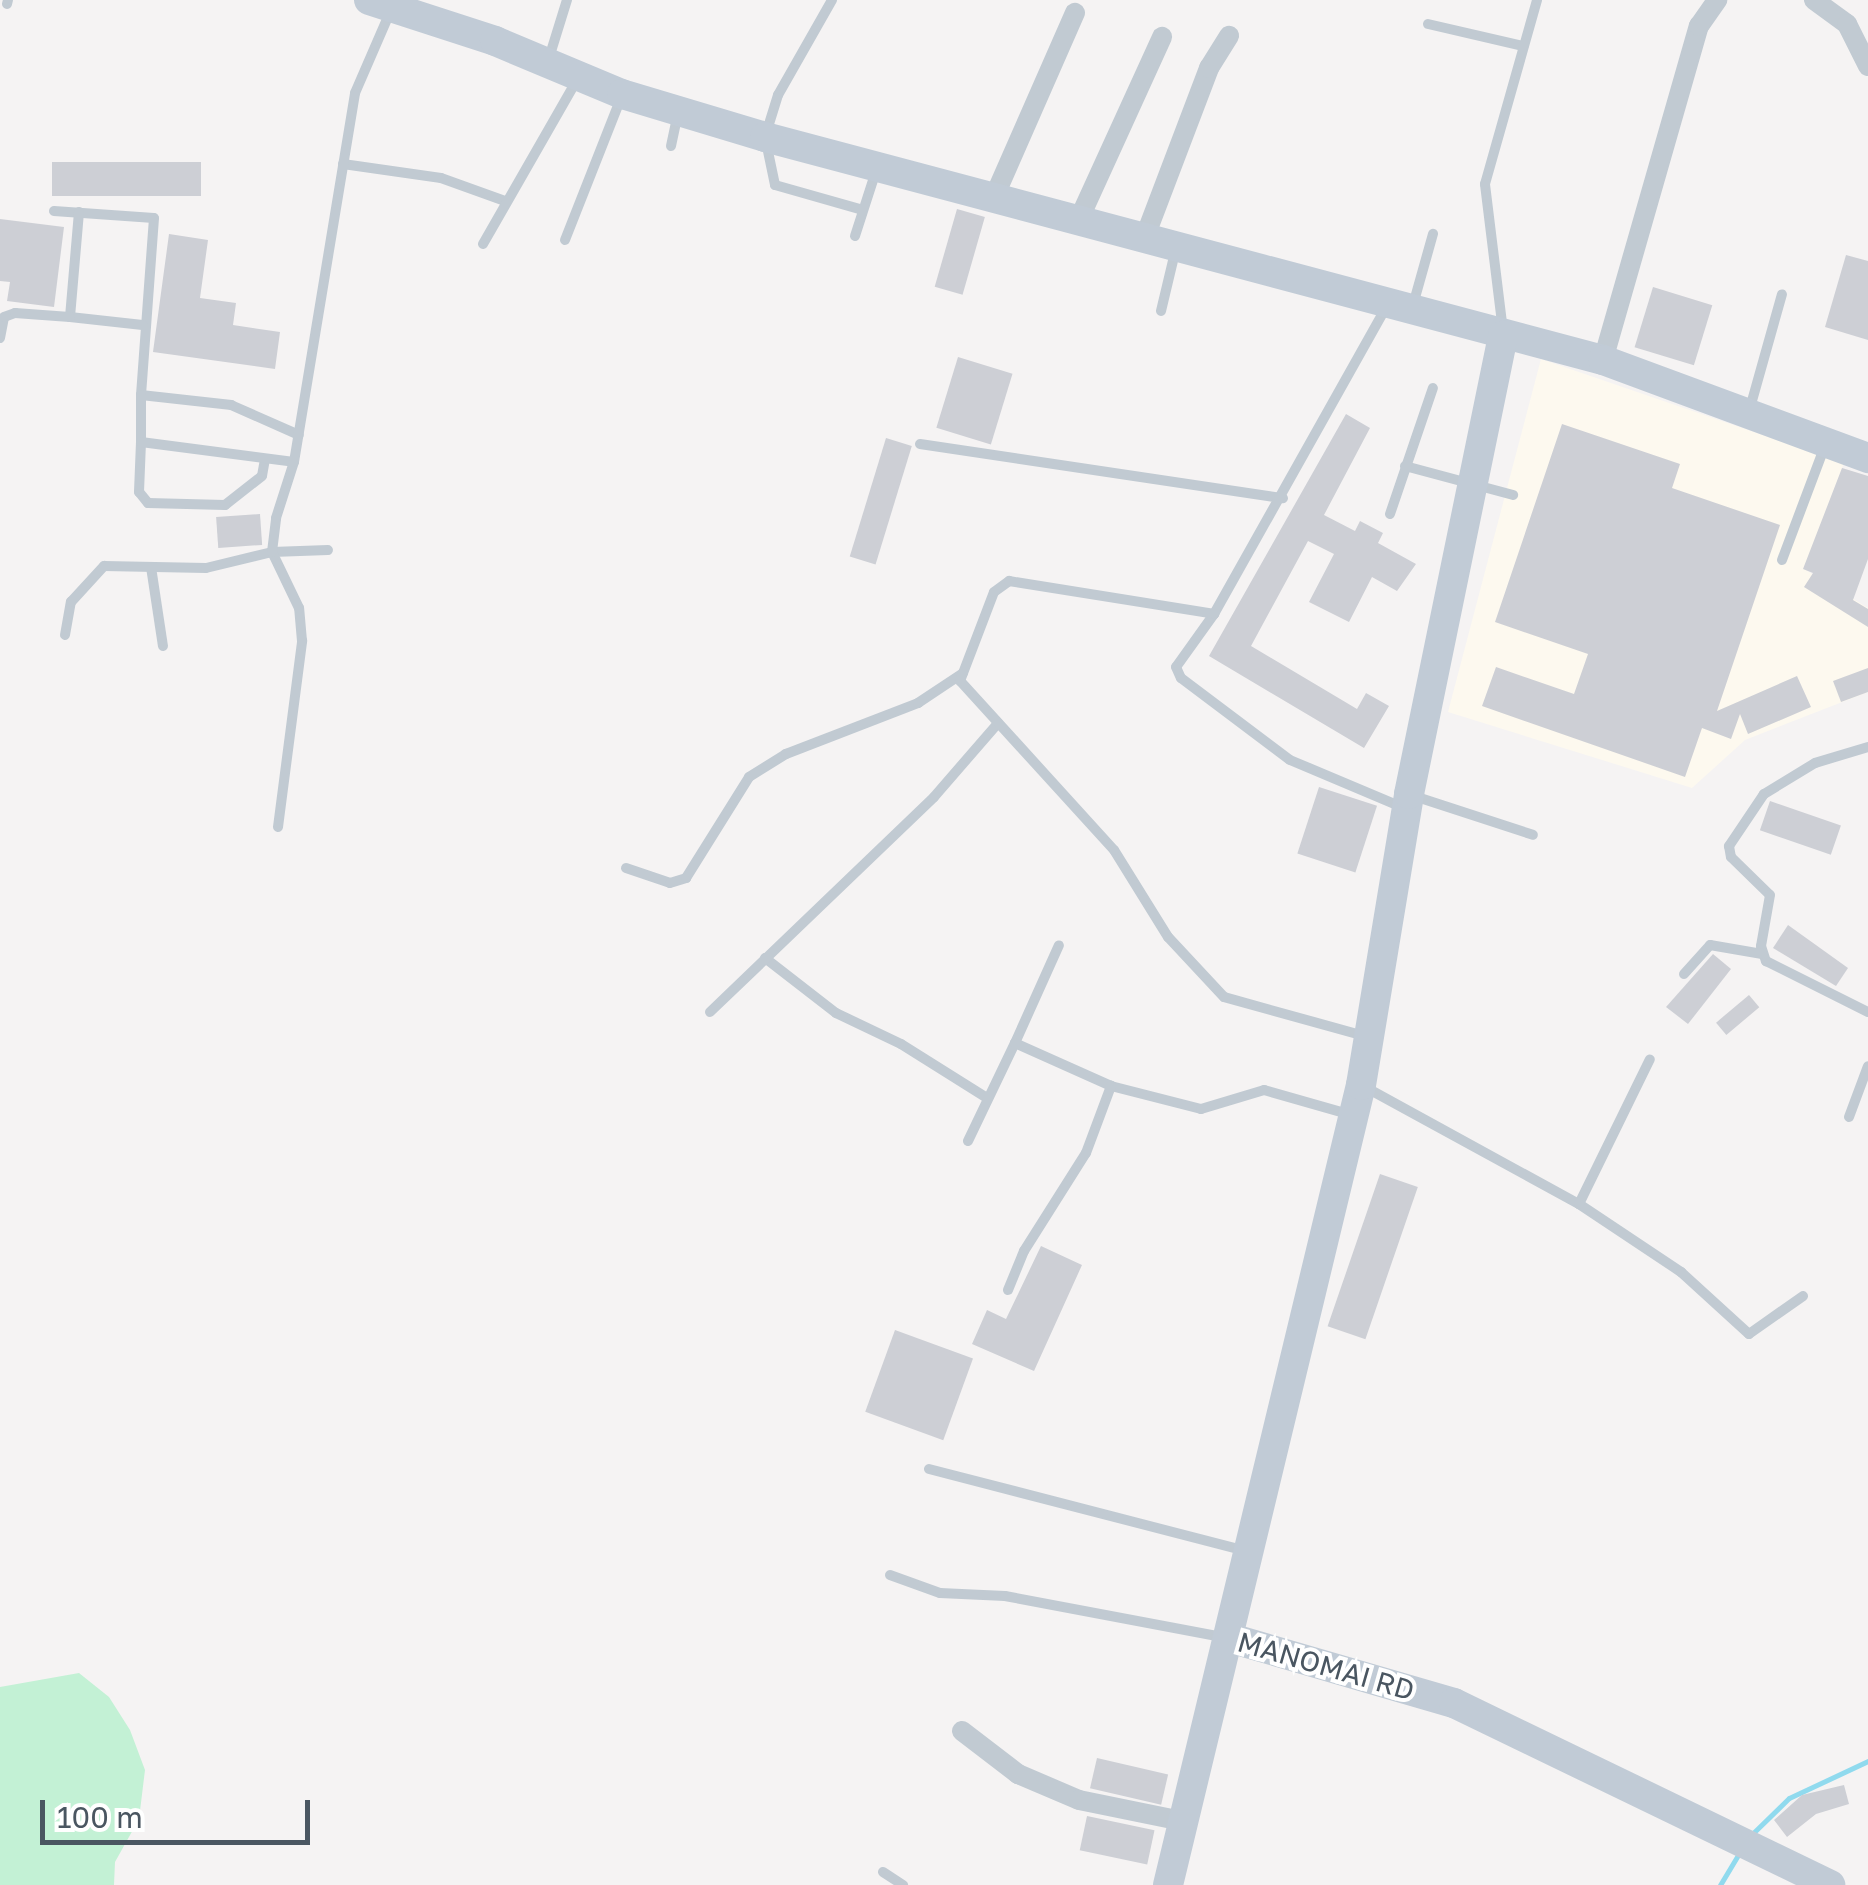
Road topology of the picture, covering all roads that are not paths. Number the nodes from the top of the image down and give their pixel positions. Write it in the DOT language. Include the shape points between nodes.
graph roads {
  1 [pos="568,0"];
  2 [pos="832,0"];
  3 [pos="1537,0"];
  4 [pos="1717,0"];
  5 [pos="1814,0"];
  6 [pos="380,5"];
  7 [pos="1075,13"];
  8 [pos="1428,24"];
  9 [pos="1229,36"];
  10 [pos="1162,37"];
  11 [pos="1523,46"];
  12 [pos="547,63"];
  13 [pos="1868,66"];
  14 [pos="579,77"];
  15 [pos="622,94"];
  16 [pos="678,111"];
  17 [pos="765,136"];
  18 [pos="672,146"];
  19 [pos="343,164"];
  20 [pos="878,165"];
  21 [pos="995,196"];
  22 [pos="505,201"];
  23 [pos="863,210"];
  24 [pos="54,211"];
  25 [pos="80,212"];
  26 [pos="1080,217"];
  27 [pos="1146,234"];
  28 [pos="1433,234"];
  29 [pos="855,236"];
  30 [pos="564,240"];
  31 [pos="1178,242"];
  32 [pos="482,244"];
  33 [pos="1782,294"];
  34 [pos="1402,303"];
  35 [pos="1162,312"];
  36 [pos="70,317"];
  37 [pos="143,324"];
  38 [pos="1503,336"];
  39 [pos="0,338"];
  40 [pos="1602,360"];
  41 [pos="1432,388"];
  42 [pos="140,394"];
  43 [pos="1749,411"];
  44 [pos="299,435"];
  45 [pos="140,442"];
  46 [pos="1826,442"];
  47 [pos="920,444"];
  48 [pos="1868,458"];
  49 [pos="265,459"];
  50 [pos="294,462"];
  51 [pos="1406,466"];
  52 [pos="1473,482"];
  53 [pos="1513,495"];
  54 [pos="1284,498"];
  55 [pos="1390,514"];
  56 [pos="328,550"];
  57 [pos="272,552"];
  58 [pos="1782,560"];
  59 [pos="151,567"];
  60 [pos="1214,614"];
  61 [pos="65,635"];
  62 [pos="163,646"];
  63 [pos="963,673"];
  64 [pos="998,723"];
  65 [pos="1868,747"];
  66 [pos="1408,802"];
  67 [pos="278,827"];
  68 [pos="1533,835"];
  69 [pos="626,868"];
  70 [pos="1059,945"];
  71 [pos="1762,954"];
  72 [pos="765,958"];
  73 [pos="1684,974"];
  74 [pos="710,1012"];
  75 [pos="1868,1012"];
  76 [pos="1369,1037"];
  77 [pos="1015,1043"];
  78 [pos="1650,1059"];
  79 [pos="1868,1066"];
  80 [pos="1361,1085"];
  81 [pos="1110,1086"];
  82 [pos="987,1098"];
  83 [pos="1353,1115"];
  84 [pos="1849,1117"];
  85 [pos="968,1140"];
  86 [pos="1579,1204"];
  87 [pos="1008,1290"];
  88 [pos="1802,1296"];
  89 [pos="930,1469"];
  90 [pos="1248,1551"];
  91 [pos="890,1574"];
  92 [pos="1230,1638"];
  93 [pos="962,1731"];
  94 [pos="1182,1821"];
  95 [pos="883,1872"];
  96 [pos="903,1885"];
  97 [pos="1168,1885"];
  98 [pos="1830,1885"];
  1 -- 12 [label="lane"];
  2 -- 17 [label="lane" via="778,95"];
  3 -- 11 [label="lane"];
  4 -- 40 [label="street" via="1699,26"];
  5 -- 13 [label="street" via="1847,24"];
  6 -- 12 [label="street"];
  6 -- 19 [label="lane"];
  7 -- 21 [label="street"];
  8 -- 11 [label="lane"];
  9 -- 27 [label="street" via="1209,68"];
  10 -- 26 [label="street"];
  11 -- 38 [label="lane" via="1485,184"];
  12 -- 14 [label="street"];
  14 -- 15 [label="street"];
  14 -- 22 [label="lane"];
  15 -- 16 [label="street"];
  15 -- 30 [label="lane"];
  16 -- 17 [label="street"];
  16 -- 18 [label="lane"];
  17 -- 20 [label="street"];
  17 -- 23 [label="lane" via="775,185"];
  19 -- 22 [label="lane" via="441,178"];
  19 -- 44 [label="lane"];
  20 -- 21 [label="street"];
  20 -- 23 [label="lane"];
  21 -- 26 [label="street"];
  22 -- 32 [label="lane"];
  23 -- 29 [label="lane"];
  24 -- 25 [label="lane"];
  25 -- 36 [label="lane"];
  25 -- 37 [label="lane" via="154,218"];
  26 -- 27 [label="street"];
  27 -- 31 [label="street"];
  28 -- 34 [label="lane"];
  31 -- 34 [label="street"];
  31 -- 35 [label="lane"];
  33 -- 43 [label="lane"];
  34 -- 38 [label="street"];
  34 -- 54 [label="lane"];
  36 -- 37 [label="lane"];
  36 -- 39 [label="lane" via="14,313 4,317"];
  37 -- 42 [label="lane"];
  38 -- 40 [label="street"];
  38 -- 52 [label="street"];
  40 -- 43 [label="street"];
  41 -- 51 [label="lane"];
  42 -- 44 [label="lane" via="231,405"];
  42 -- 45 [label="lane"];
  43 -- 46 [label="street"];
  44 -- 50 [label="lane"];
  45 -- 49 [label="lane"];
  45 -- 49 [label="lane" via="139,492 148,503 225,506 262,476"];
  46 -- 48 [label="street"];
  46 -- 58 [label="lane"];
  47 -- 54 [label="lane"];
  49 -- 50 [label="lane"];
  50 -- 57 [label="lane"];
  51 -- 52 [label="lane"];
  51 -- 55 [label="lane"];
  52 -- 53 [label="lane"];
  52 -- 66 [label="street"];
  54 -- 60 [label="lane"];
  56 -- 57 [label="lane"];
  57 -- 59 [label="lane" via="206,568"];
  57 -- 67 [label="lane" via="300,608 302,641"];
  59 -- 61 [label="lane" via="104,566 88,576 71,602"];
  59 -- 62 [label="lane"];
  60 -- 63 [label="lane" via="1009,581 994,592"];
  60 -- 66 [label="lane" via="1176,667 1181,678 1290,760"];
  63 -- 64 [label="lane" via="961,686"];
  63 -- 69 [label="lane" via="918,704 786,754 749,777 686,878 670,883"];
  64 -- 72 [label="lane" via="934,797"];
  64 -- 76 [label="lane" via="1114,850 1168,937 1224,997"];
  65 -- 71 [label="lane" via="1815,763 1764,794 1732,834 1731,857 1770,894"];
  66 -- 68 [label="lane"];
  66 -- 76 [label="street"];
  70 -- 77 [label="lane"];
  71 -- 73 [label="lane" via="1710,944"];
  71 -- 75 [label="lane" via="1775,967"];
  72 -- 74 [label="lane"];
  72 -- 82 [label="lane" via="836,1013"];
  76 -- 80 [label="street"];
  77 -- 81 [label="lane"];
  77 -- 82 [label="lane"];
  78 -- 86 [label="lane"];
  79 -- 84 [label="lane"];
  80 -- 83 [label="street"];
  80 -- 86 [label="lane"];
  81 -- 83 [label="lane" via="1201,1109 1264,1090"];
  81 -- 87 [label="lane" via="1086,1153 1024,1251"];
  82 -- 85 [label="lane"];
  83 -- 90 [label="street"];
  86 -- 88 [label="lane" via="1681,1272 1750,1334"];
  89 -- 90 [label="lane"];
  90 -- 92 [label="street"];
  91 -- 92 [label="lane, MANOMAI RD" via="940,1593 1005,1596"];
  92 -- 94 [label="street"];
  92 -- 98 [label="street, MANOMAI RD" via="1454,1702"];
  93 -- 94 [label="street" via="1018,1774 1078,1800"];
  94 -- 97 [label="street"];
  95 -- 96 [label="lane"];
}
